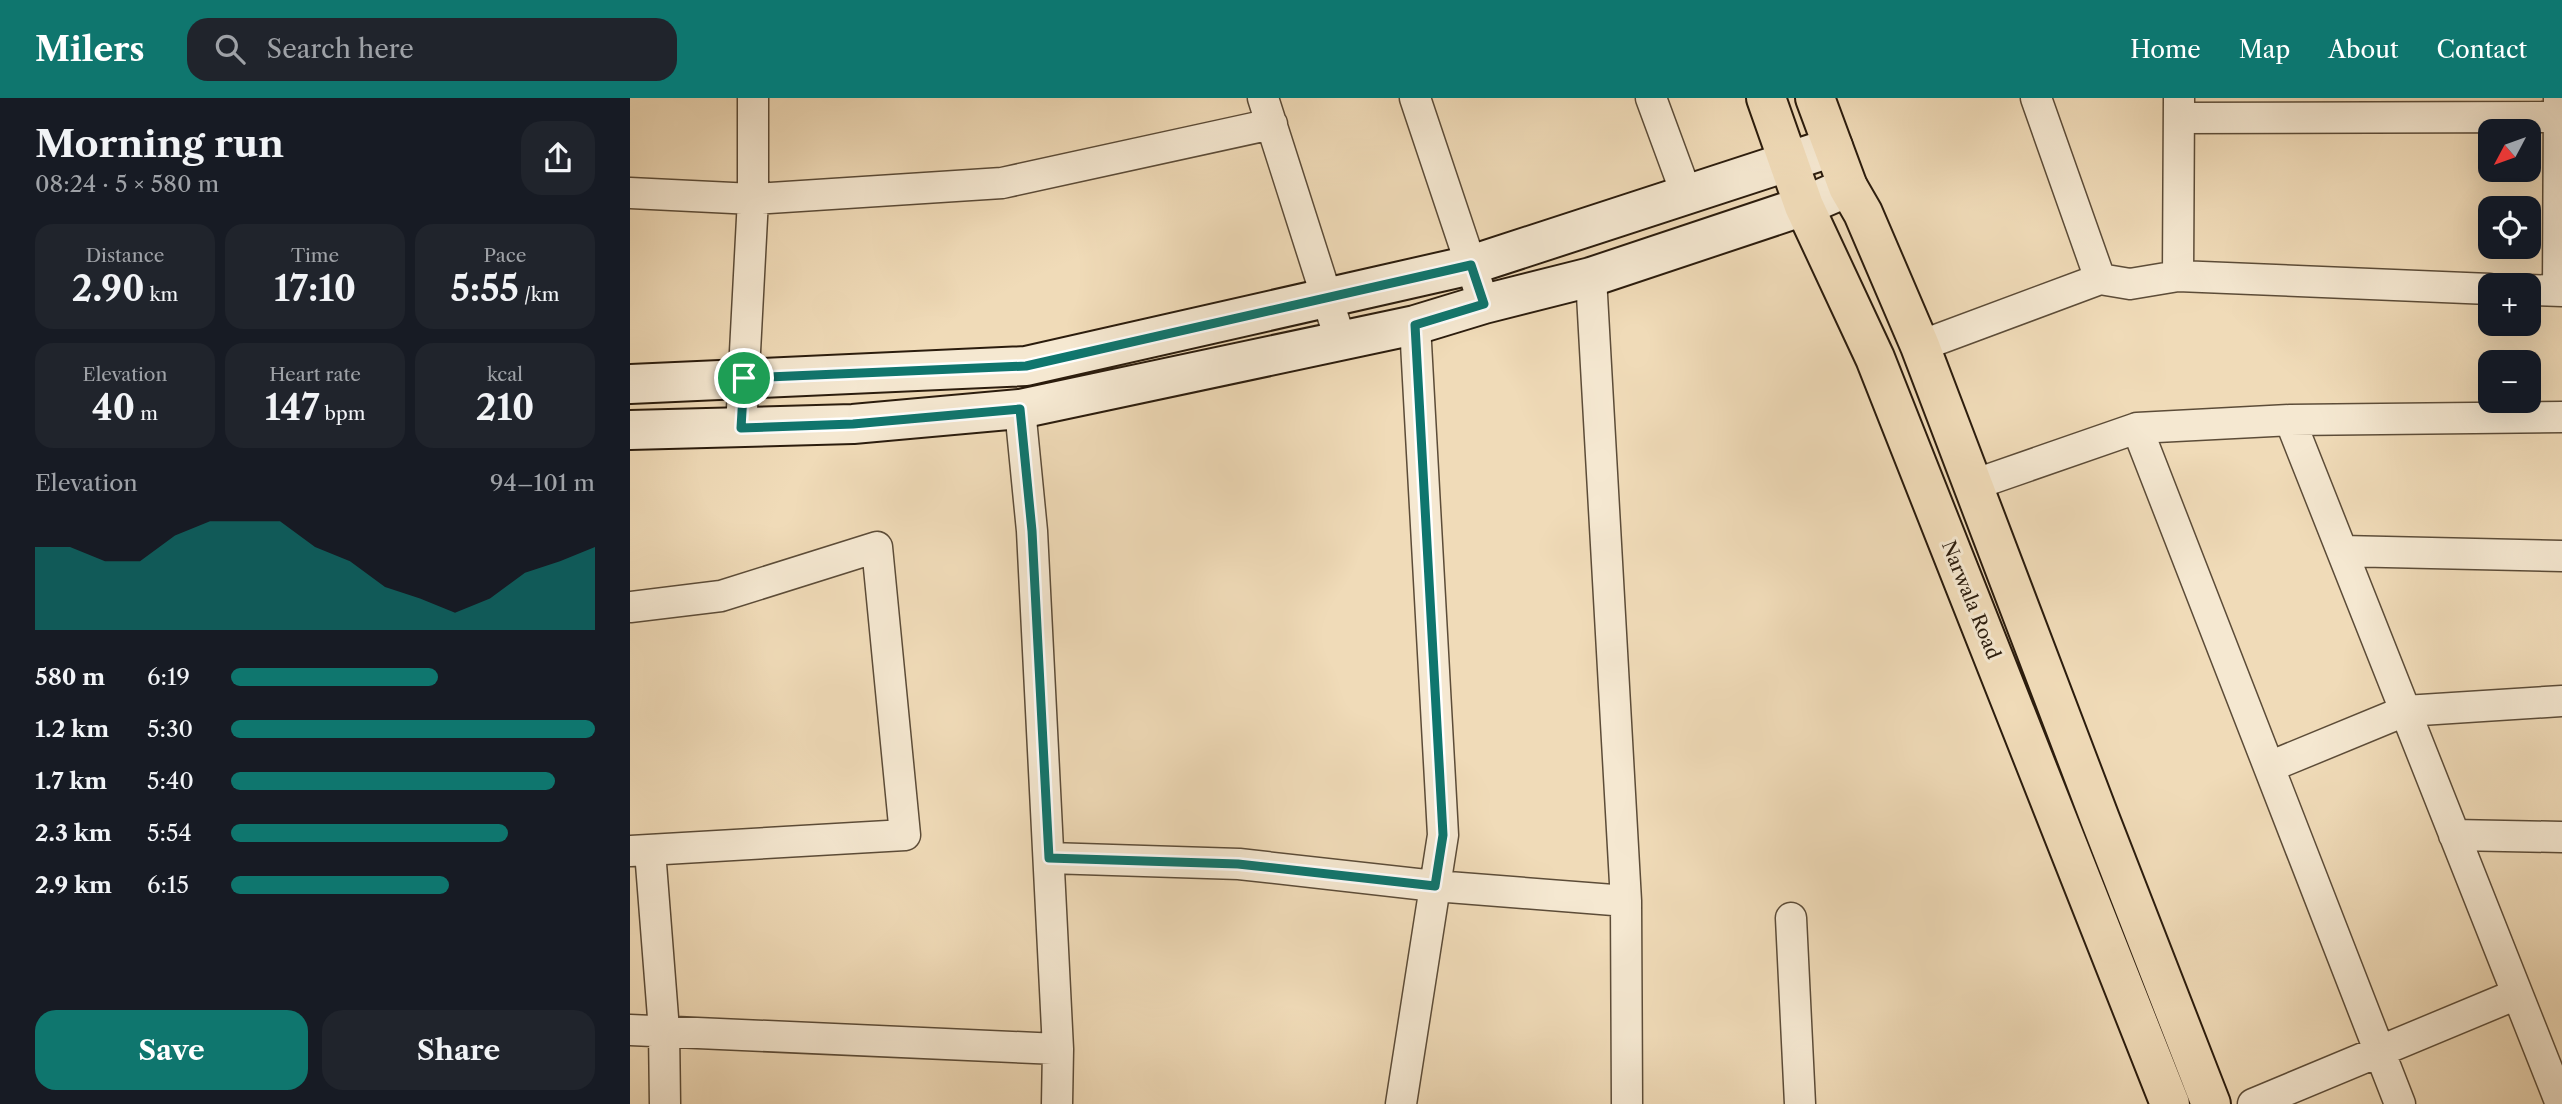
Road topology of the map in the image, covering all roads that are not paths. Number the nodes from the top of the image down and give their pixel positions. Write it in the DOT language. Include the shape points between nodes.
graph roads {
  1 [pos="753,98"];
  2 [pos="1415,98"];
  3 [pos="1651,98"];
  4 [pos="1766,98"];
  5 [pos="1815,98"];
  6 [pos="2038,100"];
  7 [pos="2179,108"];
  8 [pos="2560,110"];
  9 [pos="1268,111"];
  10 [pos="1833,147"];
  11 [pos="1788,160"];
  12 [pos="1849,187"];
  13 [pos="630,193"];
  14 [pos="1686,193"];
  15 [pos="752,199"];
  16 [pos="1804,206"];
  17 [pos="1471,265"];
  18 [pos="2178,276"];
  19 [pos="1591,277"];
  20 [pos="2099,279"];
  21 [pos="2478,288"];
  22 [pos="2541,290"];
  23 [pos="2560,291"];
  24 [pos="1327,298"];
  25 [pos="1484,304"];
  26 [pos="1415,325"];
  27 [pos="1341,342"];
  28 [pos="1920,345"];
  29 [pos="744,378"];
  30 [pos="630,384"];
  31 [pos="1020,409"];
  32 [pos="2562,417"];
  33 [pos="2290,420"];
  34 [pos="741,428"];
  35 [pos="2137,428"];
  36 [pos="630,429"];
  37 [pos="1973,485"];
  38 [pos="2342,551"];
  39 [pos="2562,556"];
  40 [pos="630,607"];
  41 [pos="2562,701"];
  42 [pos="2405,711"];
  43 [pos="2269,767"];
  44 [pos="2454,835"];
  45 [pos="2562,837"];
  46 [pos="640,851"];
  47 [pos="1049,858"];
  48 [pos="1435,886"];
  49 [pos="1626,901"];
  50 [pos="1791,918"];
  51 [pos="2517,994"];
  52 [pos="630,1030"];
  53 [pos="664,1030"];
  54 [pos="1058,1049"];
  55 [pos="2380,1051"];
  56 [pos="665,1104"];
  57 [pos="1057,1104"];
  58 [pos="1401,1104"];
  59 [pos="1627,1104"];
  60 [pos="1800,1104"];
  61 [pos="2170,1104"];
  62 [pos="2211,1104"];
  63 [pos="2253,1104"];
  64 [pos="2400,1104"];
  65 [pos="2561,1104"];
  1 -- 15 [label="street"];
  2 -- 17 [label="street"];
  3 -- 14 [label="street"];
  4 -- 11 [label="main road, Narwala Road"];
  5 -- 10 [label="main road"];
  6 -- 20 [label="street"];
  7 -- 8 [label="street"];
  7 -- 18 [label="street"];
  8 -- 23 [label="street"];
  9 -- 15 [label="street" via="1002,183"];
  9 -- 24 [label="street"];
  10 -- 11 [label="main road"];
  10 -- 12 [label="main road"];
  11 -- 14 [label="main road"];
  11 -- 16 [label="main road, Narwala Road"];
  12 -- 16 [label="main road"];
  12 -- 28 [label="main road"];
  13 -- 15 [label="street"];
  14 -- 17 [label="main road"];
  15 -- 29 [label="street"];
  16 -- 19 [label="main road"];
  16 -- 61 [label="main road, Narwala Road" via="1875,358"];
  17 -- 24 [label="main road"];
  17 -- 25 [label="street"];
  18 -- 20 [label="street" via="2130,284"];
  18 -- 21 [label="street"];
  19 -- 25 [label="main road"];
  19 -- 49 [label="street"];
  20 -- 28 [label="street"];
  22 -- 23 [label="street"];
  24 -- 27 [label="street"];
  24 -- 29 [label="main road" via="1026,366"];
  25 -- 26 [label="main road"];
  26 -- 27 [label="main road"];
  26 -- 48 [label="street" via="1443,835"];
  27 -- 31 [label="main road"];
  28 -- 37 [label="main road"];
  29 -- 30 [label="main road"];
  29 -- 34 [label="street"];
  31 -- 34 [label="main road" via="853,424"];
  31 -- 47 [label="street" via="1032,531"];
  32 -- 33 [label="street"];
  33 -- 35 [label="street"];
  33 -- 38 [label="street"];
  34 -- 36 [label="main road"];
  35 -- 37 [label="street"];
  35 -- 43 [label="street"];
  37 -- 62 [label="main road"];
  38 -- 39 [label="street"];
  38 -- 42 [label="street"];
  40 -- 46 [label="street" via="720,596 877,547 905,835"];
  41 -- 42 [label="street"];
  42 -- 43 [label="street"];
  42 -- 44 [label="street"];
  43 -- 55 [label="street"];
  44 -- 45 [label="street"];
  44 -- 51 [label="street"];
  46 -- 53 [label="street"];
  47 -- 48 [label="street" via="1238,864"];
  47 -- 54 [label="street"];
  48 -- 49 [label="street"];
  48 -- 58 [label="street"];
  49 -- 59 [label="street"];
  50 -- 60 [label="street"];
  51 -- 55 [label="street"];
  51 -- 65 [label="street"];
  52 -- 53 [label="street"];
  53 -- 54 [label="street"];
  53 -- 56 [label="street"];
  54 -- 57 [label="street"];
  55 -- 63 [label="street"];
  55 -- 64 [label="street"];
}
